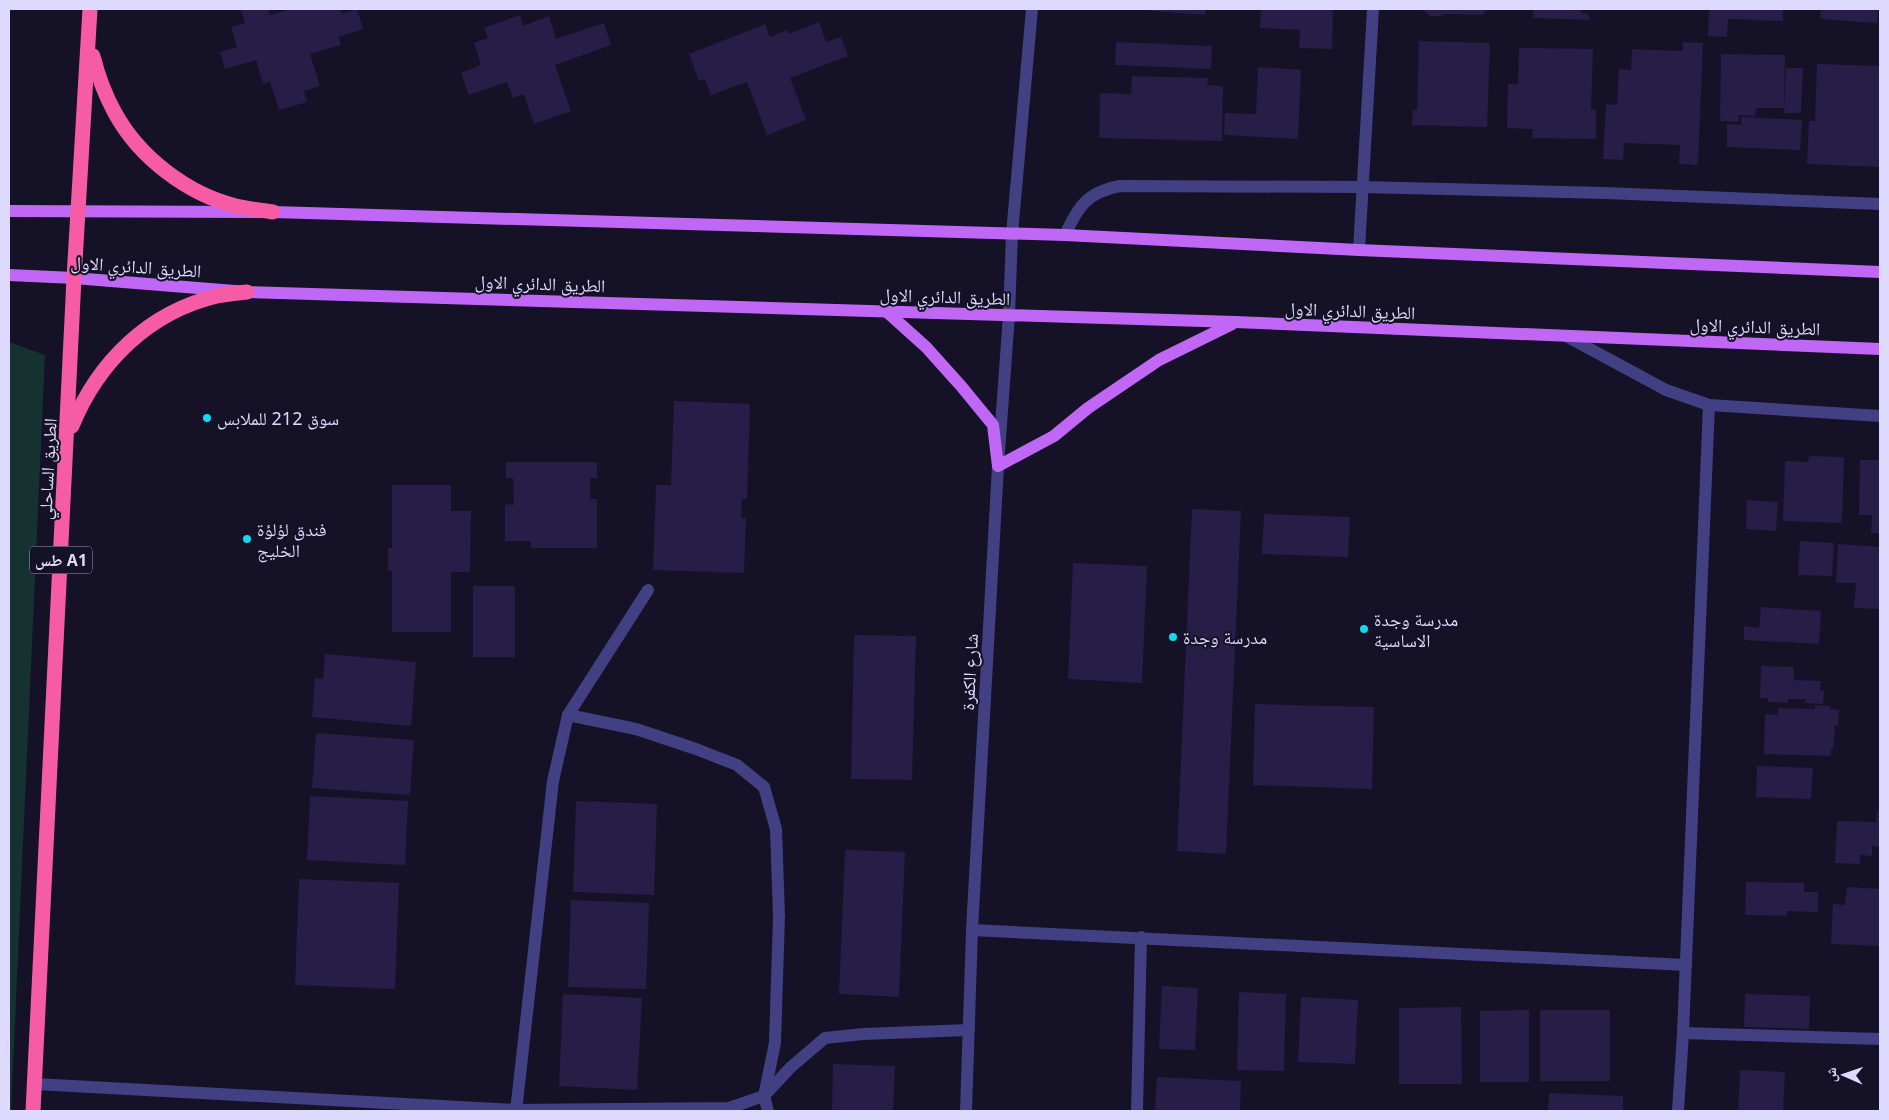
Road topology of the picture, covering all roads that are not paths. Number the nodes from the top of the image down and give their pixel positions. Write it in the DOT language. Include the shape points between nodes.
graph roads {
  1 [pos="90,9"];
  2 [pos="1032,9"];
  3 [pos="1373,9"];
  4 [pos="89,41"];
  5 [pos="1362,187"];
  6 [pos="1880,204"];
  7 [pos="9,211"];
  8 [pos="80,212"];
  9 [pos="274,212"];
  10 [pos="1012,234"];
  11 [pos="1065,235"];
  12 [pos="1359,250"];
  13 [pos="1880,272"];
  14 [pos="9,275"];
  15 [pos="74,278"];
  16 [pos="247,292"];
  17 [pos="887,312"];
  18 [pos="1009,315"];
  19 [pos="1235,322"];
  20 [pos="1566,336"];
  21 [pos="1880,349"];
  22 [pos="1709,405"];
  23 [pos="1880,416"];
  24 [pos="68,436"];
  25 [pos="998,466"];
  26 [pos="648,590"];
  27 [pos="568,715"];
  28 [pos="972,930"];
  29 [pos="1141,937"];
  30 [pos="1686,965"];
  31 [pos="969,1030"];
  32 [pos="1683,1032"];
  33 [pos="1880,1039"];
  34 [pos="35,1084"];
  35 [pos="764,1096"];
  36 [pos="33,1111"];
  37 [pos="516,1111"];
  38 [pos="768,1111"];
  39 [pos="966,1111"];
  40 [pos="1137,1111"];
  41 [pos="1678,1111"];
  1 -- 4 [label="highway, الطريق الساحلي / طس A1"];
  2 -- 10 [label="street, شارع الكفرة"];
  3 -- 5 [label="street"];
  4 -- 8 [label="highway, الطريق الساحلي / طس A1"];
  4 -- 9 [label="highway" via="99,79 115,114 138,145 166,172 199,192 235,206"];
  5 -- 6 [label="street"];
  5 -- 11 [label="street" via="1120,186 1087,200 1076,210"];
  5 -- 12 [label="street"];
  7 -- 8 [label="main road"];
  8 -- 9 [label="main road"];
  8 -- 15 [label="highway, الطريق الساحلي / طس A1"];
  9 -- 10 [label="main road"];
  10 -- 11 [label="main road"];
  10 -- 18 [label="street, شارع الكفرة"];
  11 -- 12 [label="main road"];
  12 -- 13 [label="main road"];
  14 -- 15 [label="main road, الطريق الدائري الاول"];
  15 -- 16 [label="main road, الطريق الدائري الاول"];
  15 -- 24 [label="highway, الطريق الساحلي / طس A1"];
  16 -- 17 [label="main road, الطريق الدائري الاول"];
  16 -- 24 [label="highway" via="217,296 188,306 135,336 95,381"];
  17 -- 18 [label="main road, الطريق الدائري الاول"];
  17 -- 25 [label="main road" via="926,347 993,425"];
  18 -- 19 [label="main road, الطريق الدائري الاول"];
  18 -- 25 [label="street, شارع الكفرة"];
  19 -- 20 [label="main road, الطريق الدائري الاول"];
  19 -- 25 [label="main road" via="1159,360 1088,408 1054,436"];
  20 -- 21 [label="main road, الطريق الدائري الاول"];
  20 -- 22 [label="street" via="1666,390"];
  22 -- 23 [label="street"];
  22 -- 30 [label="street"];
  24 -- 34 [label="highway, الطريق الساحلي / طس A1"];
  25 -- 28 [label="street, شارع الكفرة"];
  26 -- 27 [label="street"];
  27 -- 35 [label="street" via="636,729 696,749 737,764 764,786 776,828 780,916 775,1043"];
  27 -- 37 [label="street" via="553,780"];
  28 -- 29 [label="street"];
  28 -- 31 [label="street, شارع الكفرة"];
  29 -- 30 [label="street"];
  29 -- 40 [label="street"];
  30 -- 32 [label="street"];
  31 -- 35 [label="street" via="826,1038 791,1067"];
  31 -- 39 [label="street, شارع الكفرة"];
  32 -- 33 [label="street"];
  32 -- 41 [label="street"];
  34 -- 36 [label="highway, الطريق الساحلي / طس A1"];
  34 -- 37 [label="street"];
  35 -- 37 [label="street" via="729,1108"];
  35 -- 38 [label="street"];
}
